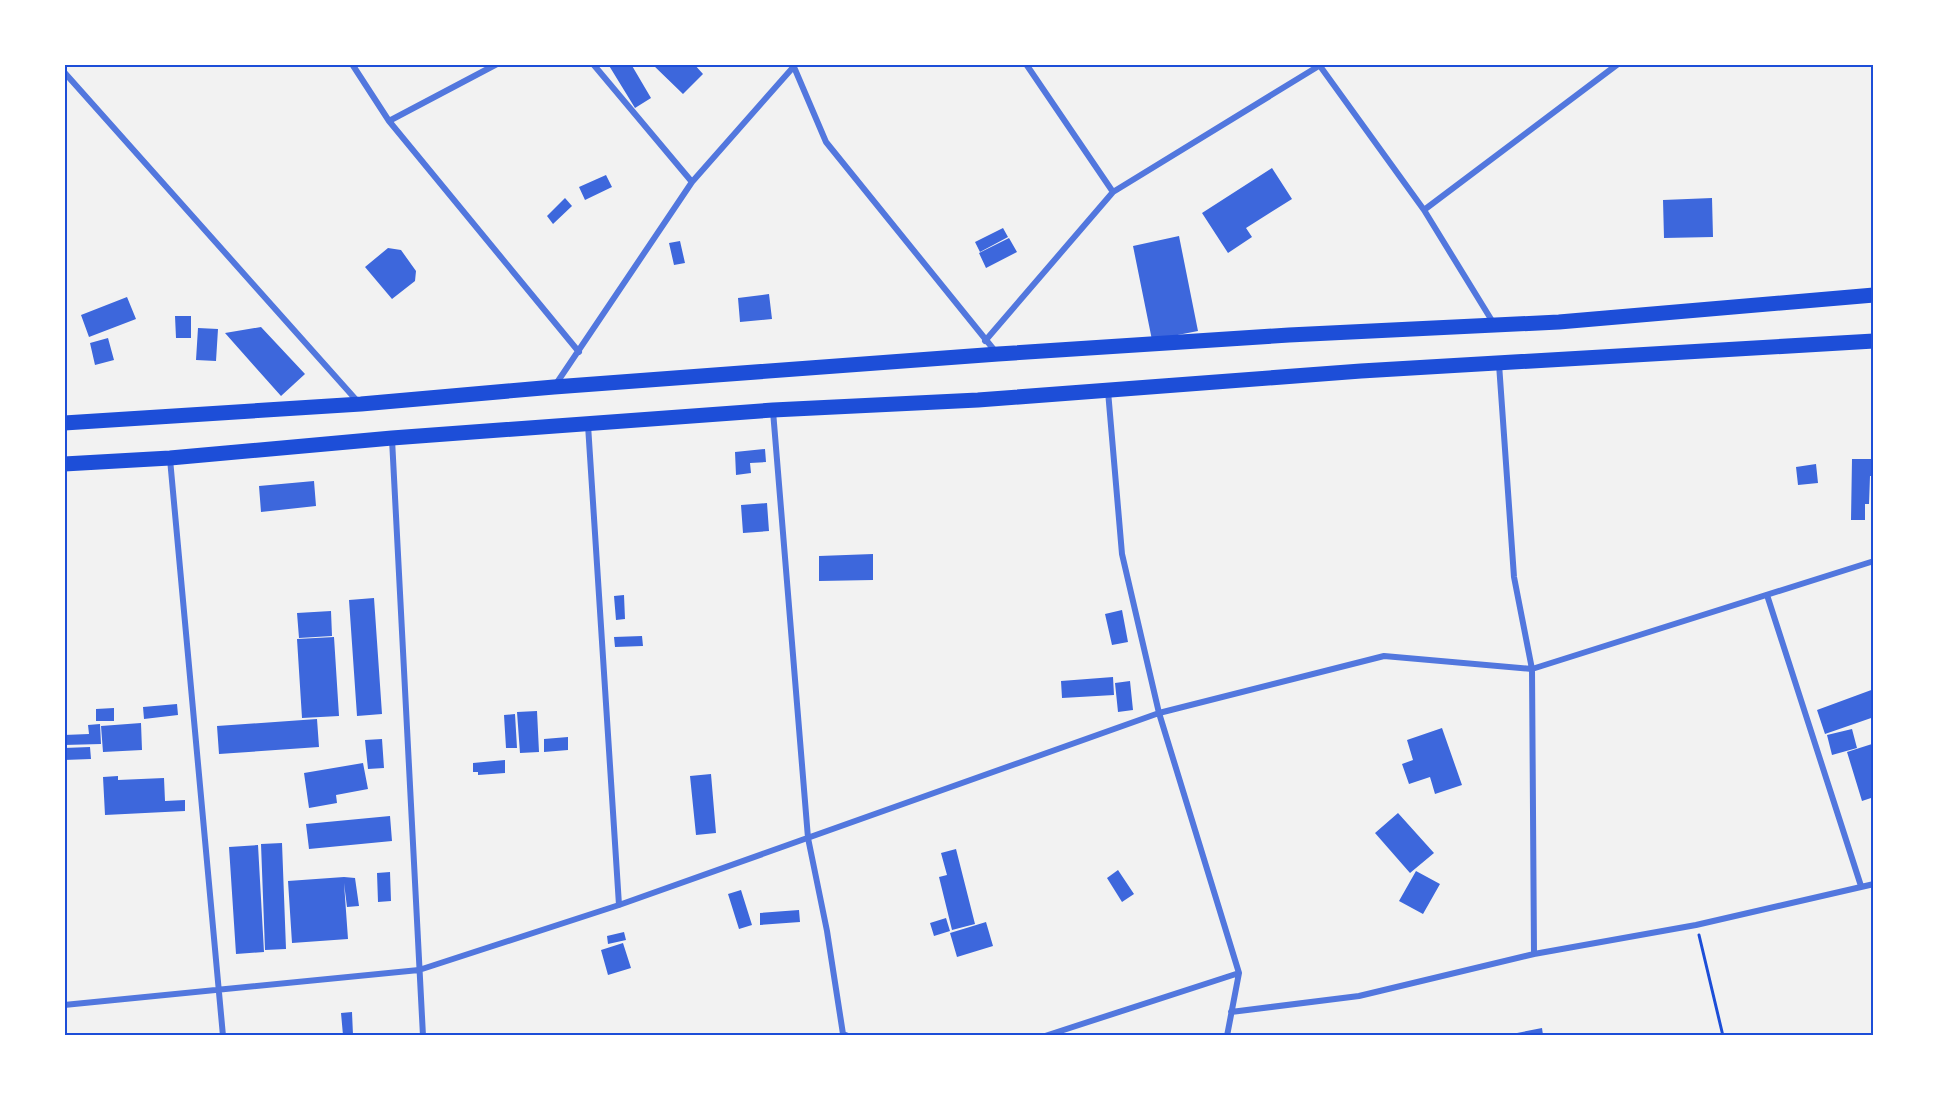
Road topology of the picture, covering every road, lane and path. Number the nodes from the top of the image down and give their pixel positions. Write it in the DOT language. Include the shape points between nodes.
graph roads {
  1 [pos="352,64"];
  2 [pos="497,64"];
  3 [pos="593,64"];
  4 [pos="1026,64"];
  5 [pos="1618,64"];
  6 [pos="1321,65"];
  7 [pos="795,66"];
  8 [pos="64,72"];
  9 [pos="389,121"];
  10 [pos="692,182"];
  11 [pos="1113,192"];
  12 [pos="1424,210"];
  13 [pos="1874,296"];
  14 [pos="1494,325"];
  15 [pos="985,340"];
  16 [pos="1874,340"];
  17 [pos="579,352"];
  18 [pos="998,354"];
  19 [pos="1499,364"];
  20 [pos="554,387"];
  21 [pos="1108,391"];
  22 [pos="361,404"];
  23 [pos="773,410"];
  24 [pos="65,422"];
  25 [pos="588,425"];
  26 [pos="392,438"];
  27 [pos="170,458"];
  28 [pos="64,464"];
  29 [pos="1874,561"];
  30 [pos="1767,595"];
  31 [pos="1532,669"];
  32 [pos="1159,713"];
  33 [pos="808,838"];
  34 [pos="1874,884"];
  35 [pos="1861,886"];
  36 [pos="619,905"];
  37 [pos="1696,925"];
  38 [pos="1534,954"];
  39 [pos="418,970"];
  40 [pos="1239,973"];
  41 [pos="221,989"];
  42 [pos="64,1005"];
  43 [pos="1231,1012"];
  44 [pos="223,1035"];
  45 [pos="423,1035"];
  46 [pos="845,1035"];
  47 [pos="1045,1035"];
  48 [pos="1227,1035"];
  49 [pos="1723,1035"];
  1 -- 9 [label="street"];
  2 -- 9 [label="street"];
  3 -- 10 [label="street"];
  4 -- 11 [label="street"];
  5 -- 12 [label="street"];
  6 -- 11 [label="street"];
  6 -- 12 [label="street"];
  7 -- 10 [label="street"];
  7 -- 15 [label="street" via="826,142"];
  8 -- 22 [label="street"];
  9 -- 17 [label="street"];
  10 -- 17 [label="street"];
  11 -- 15 [label="street"];
  12 -- 14 [label="street"];
  13 -- 14 [label="highway"];
  14 -- 18 [label="highway"];
  15 -- 18 [label="street"];
  16 -- 19 [label="highway"];
  17 -- 20 [label="street"];
  18 -- 20 [label="highway"];
  19 -- 21 [label="highway"];
  19 -- 31 [label="street" via="1514,577"];
  20 -- 22 [label="highway"];
  21 -- 23 [label="highway"];
  21 -- 32 [label="street" via="1122,554"];
  22 -- 24 [label="highway"];
  23 -- 25 [label="highway"];
  23 -- 33 [label="street"];
  25 -- 26 [label="highway"];
  25 -- 36 [label="street"];
  26 -- 27 [label="highway"];
  26 -- 39 [label="street"];
  27 -- 28 [label="highway"];
  27 -- 41 [label="street"];
  29 -- 30 [label="street"];
  30 -- 31 [label="street"];
  30 -- 35 [label="street"];
  31 -- 32 [label="street" via="1384,656"];
  31 -- 38 [label="street"];
  32 -- 33 [label="street"];
  32 -- 40 [label="street"];
  33 -- 36 [label="street"];
  33 -- 46 [label="street"];
  34 -- 35 [label="street"];
  35 -- 37 [label="street"];
  36 -- 39 [label="street"];
  37 -- 38 [label="street"];
  37 -- 49 [label="path"];
  38 -- 43 [label="street" via="1359,996"];
  39 -- 41 [label="street"];
  39 -- 45 [label="street"];
  40 -- 43 [label="street"];
  40 -- 47 [label="street"];
  41 -- 42 [label="street"];
  41 -- 44 [label="street"];
  43 -- 48 [label="street"];
}
